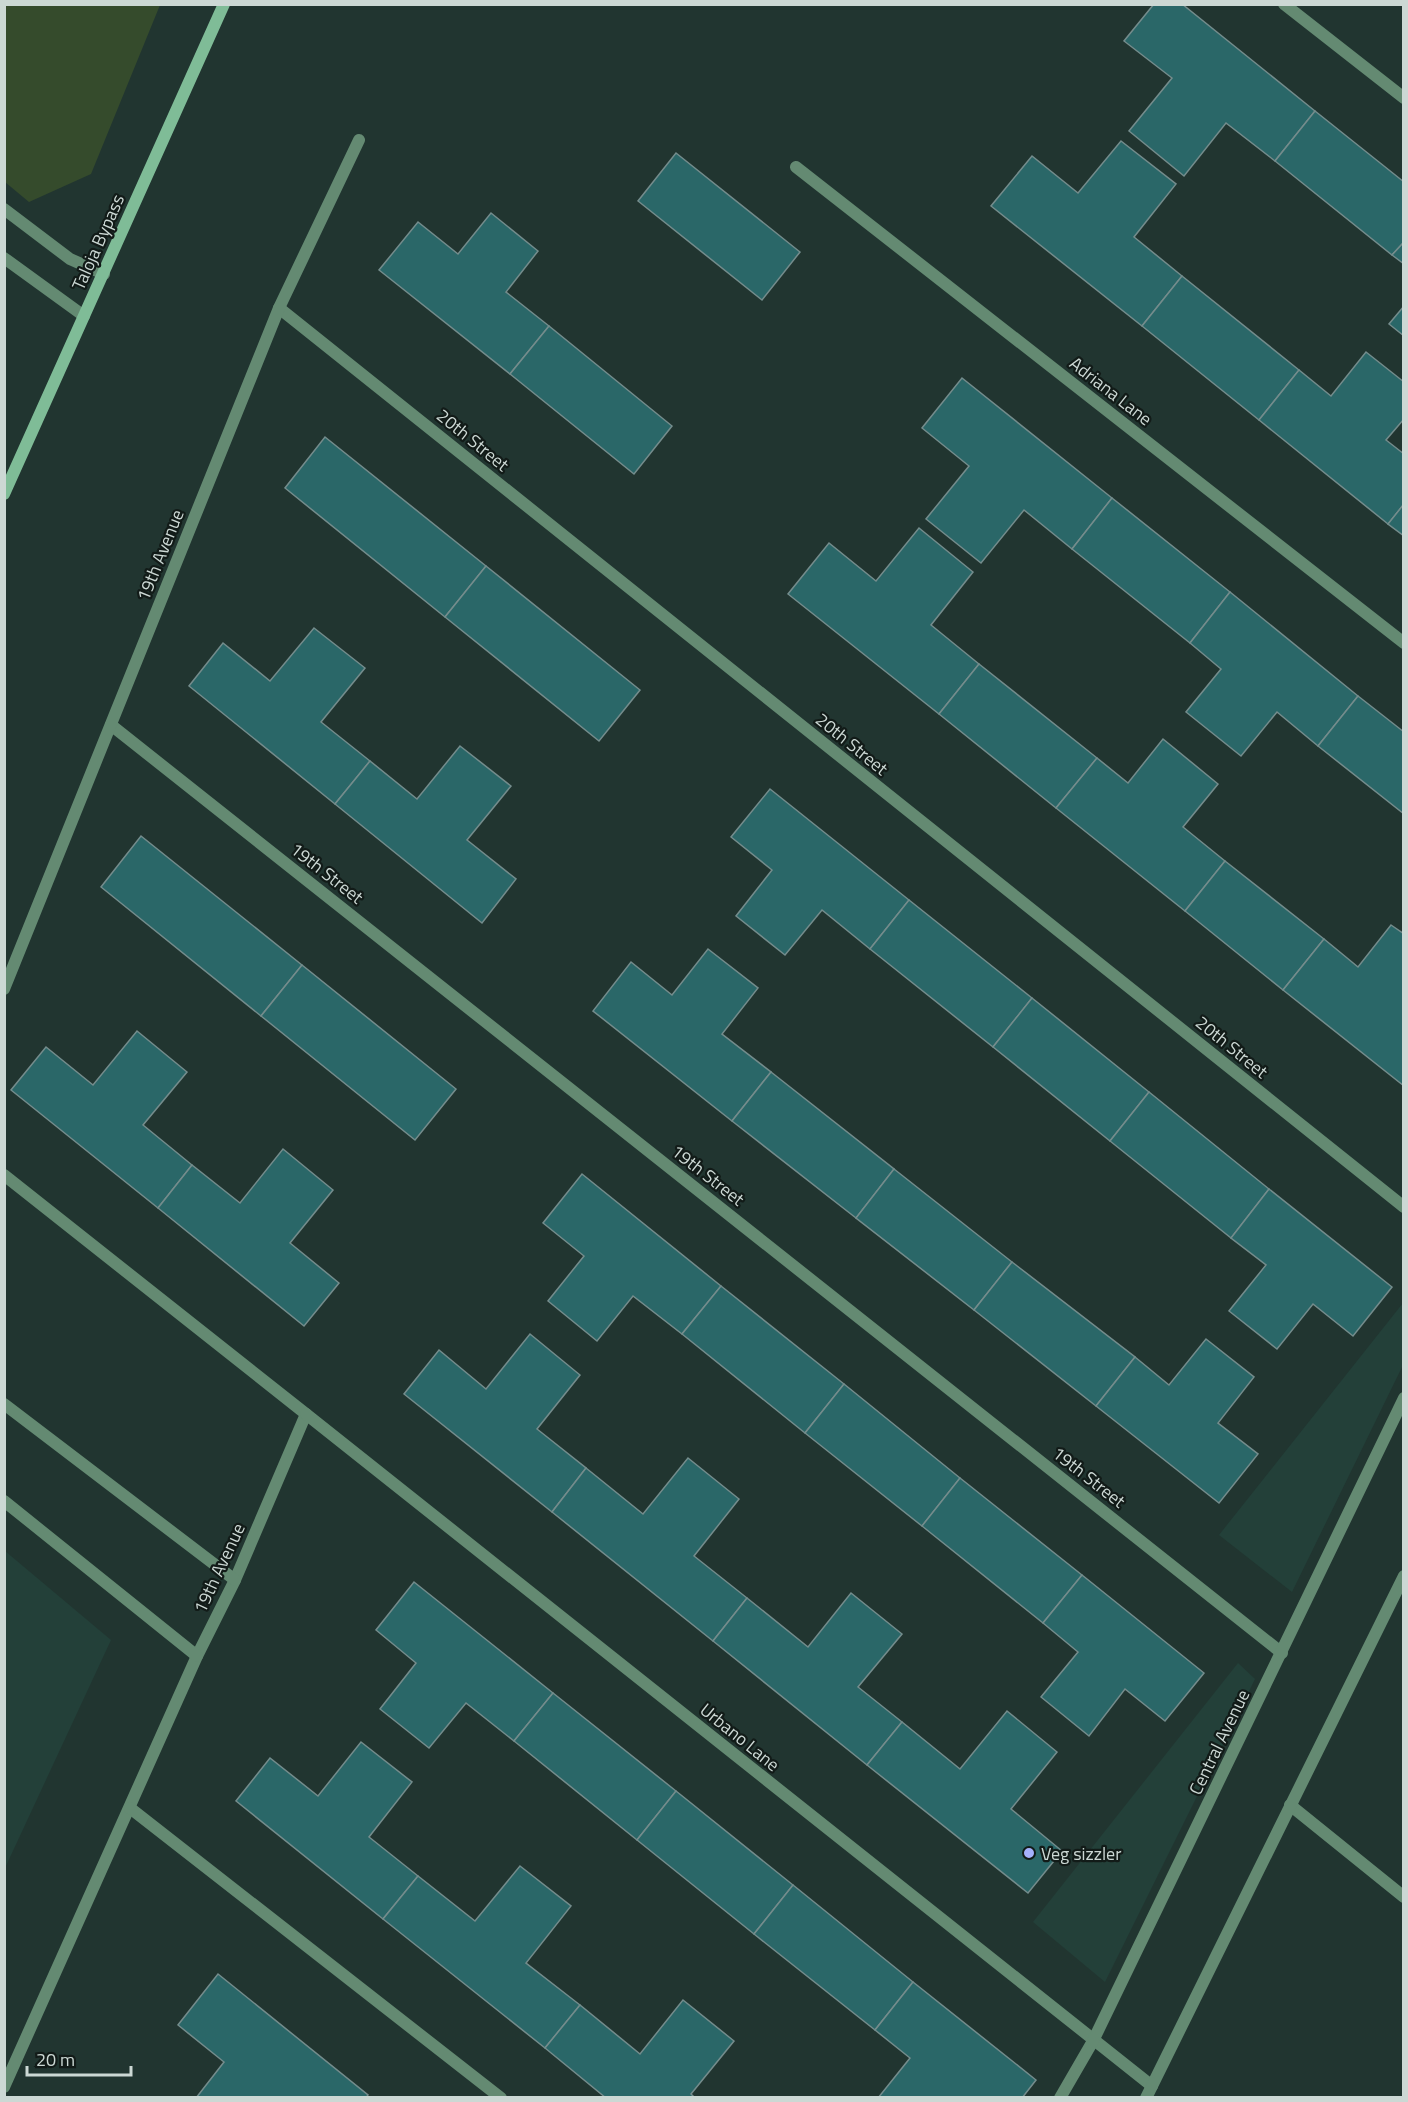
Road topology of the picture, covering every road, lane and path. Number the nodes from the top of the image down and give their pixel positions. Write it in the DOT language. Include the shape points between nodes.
graph roads {
  1 [pos="224,4"];
  2 [pos="1284,4"];
  3 [pos="1404,98"];
  4 [pos="359,140"];
  5 [pos="796,166"];
  6 [pos="4,209"];
  7 [pos="4,258"];
  8 [pos="104,274"];
  9 [pos="279,308"];
  10 [pos="84,316"];
  11 [pos="4,494"];
  12 [pos="1404,643"];
  13 [pos="111,725"];
  14 [pos="4,989"];
  15 [pos="4,1175"];
  16 [pos="1404,1207"];
  17 [pos="1404,1398"];
  18 [pos="4,1404"];
  19 [pos="306,1414"];
  20 [pos="4,1501"];
  21 [pos="1404,1576"];
  22 [pos="235,1580"];
  23 [pos="1282,1653"];
  24 [pos="197,1656"];
  25 [pos="1290,1805"];
  26 [pos="130,1808"];
  27 [pos="1404,1897"];
  28 [pos="1093,2041"];
  29 [pos="4,2087"];
  30 [pos="1149,2092"];
  31 [pos="501,2097"];
  32 [pos="1060,2097"];
  1 -- 8 [label="main road, Taloja Bypass"];
  2 -- 3 [label="street"];
  4 -- 9 [label="street, 19th Avenue"];
  5 -- 12 [label="street, Adriana Lane"];
  6 -- 8 [label="street" via="70,259"];
  7 -- 10 [label="street"];
  8 -- 10 [label="main road, Taloja Bypass"];
  9 -- 13 [label="street, 19th Avenue"];
  9 -- 16 [label="street, 20th Street"];
  10 -- 11 [label="main road, Taloja Bypass"];
  13 -- 14 [label="street, 19th Avenue"];
  13 -- 23 [label="street, 19th Street"];
  15 -- 19 [label="street"];
  17 -- 23 [label="street, Central Avenue"];
  18 -- 22 [label="street"];
  19 -- 22 [label="street, 19th Avenue"];
  19 -- 28 [label="street, Urbano Lane"];
  20 -- 24 [label="street"];
  21 -- 25 [label="street"];
  22 -- 24 [label="street, 19th Avenue"];
  23 -- 28 [label="street, Central Avenue"];
  24 -- 26 [label="street, 19th Avenue"];
  25 -- 27 [label="street"];
  25 -- 30 [label="street"];
  26 -- 29 [label="street, 19th Avenue"];
  26 -- 31 [label="street"];
  28 -- 30 [label="street, Urbano Lane"];
  28 -- 32 [label="street, Central Avenue"];
}
